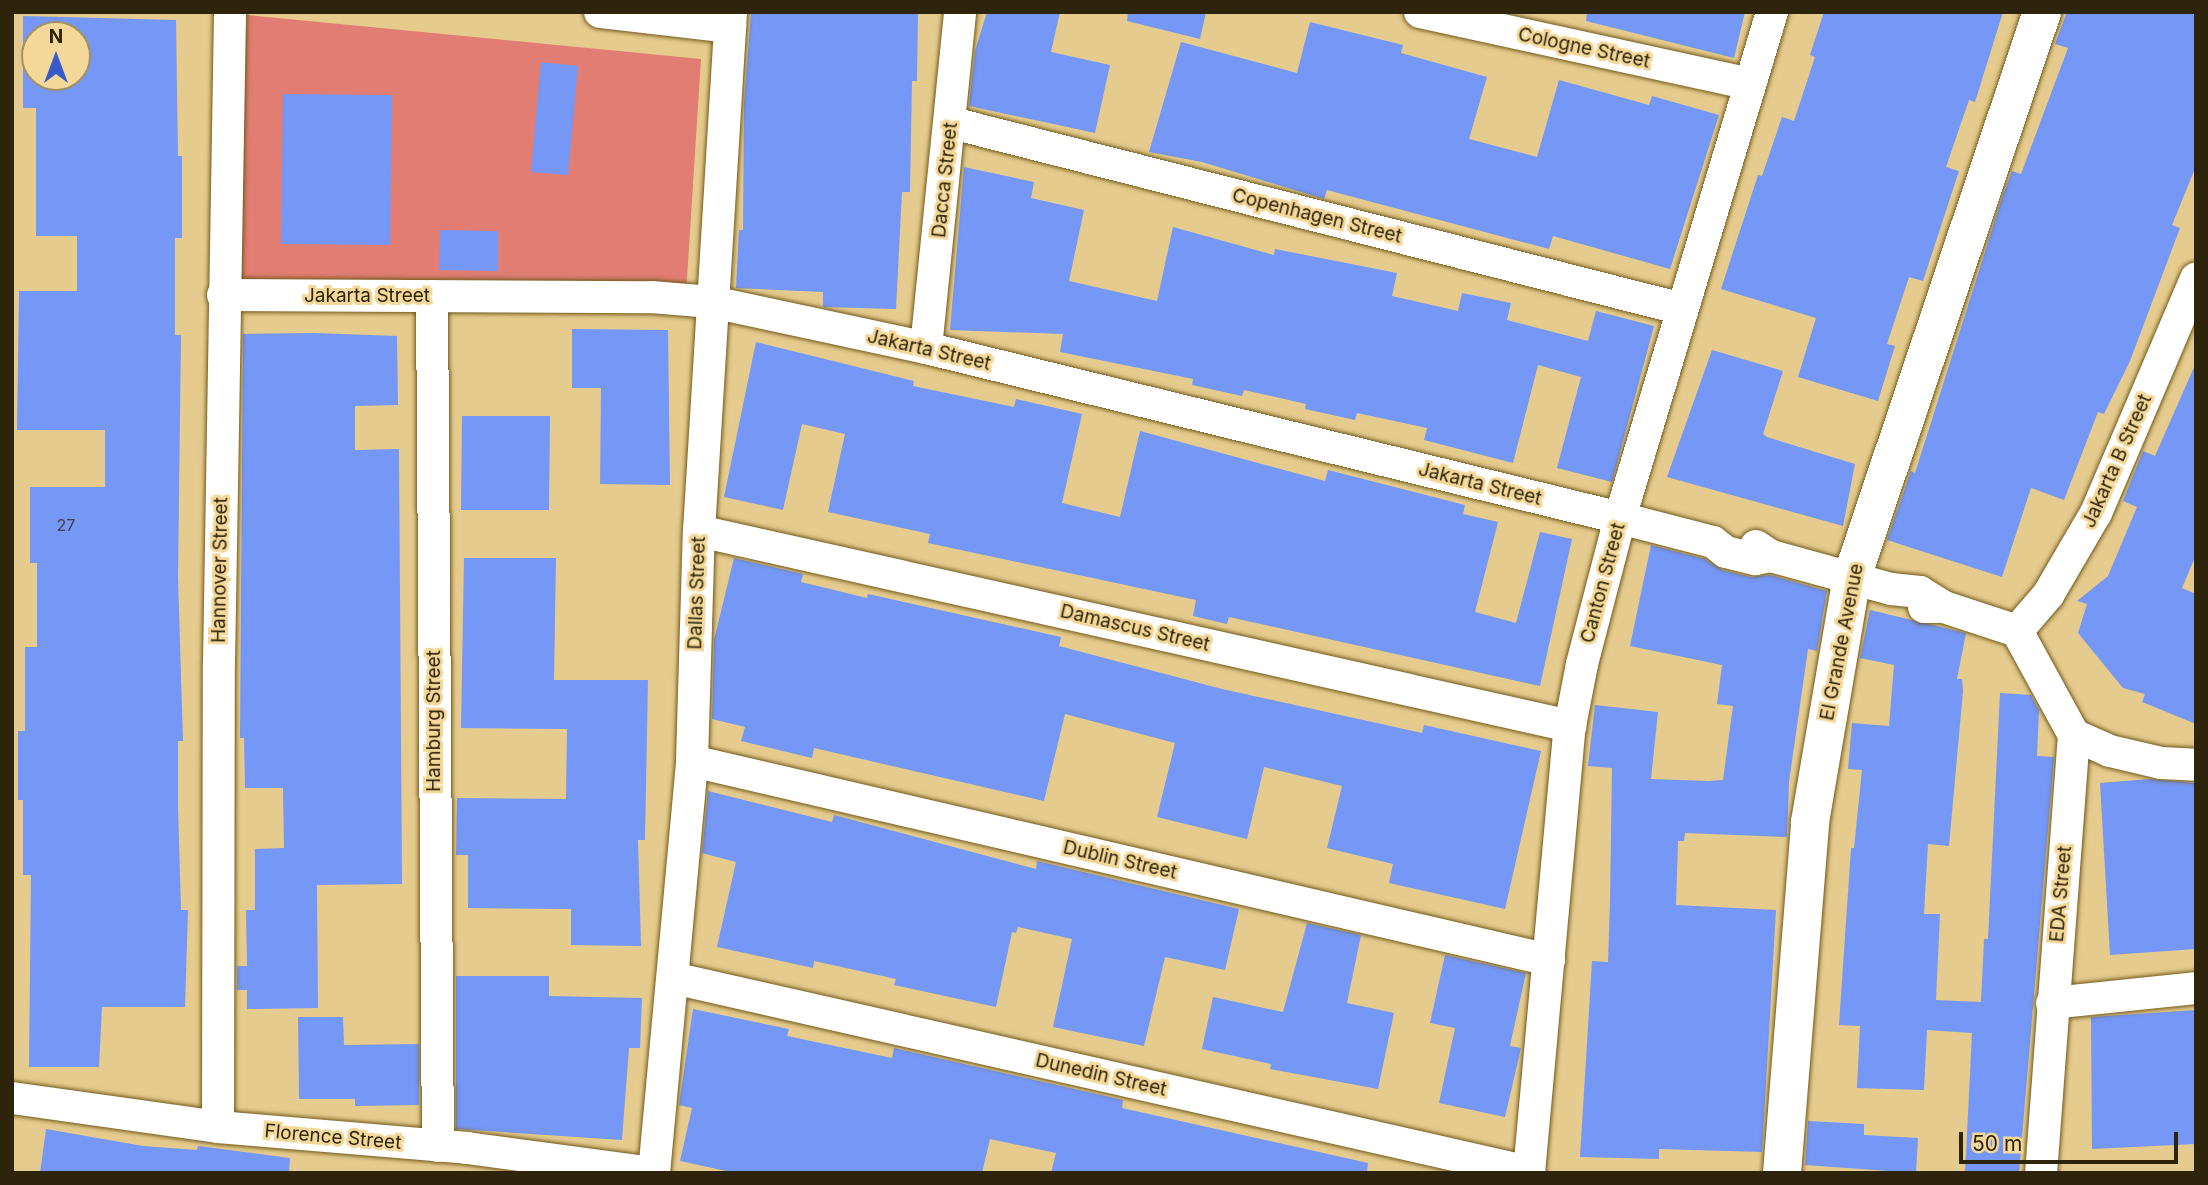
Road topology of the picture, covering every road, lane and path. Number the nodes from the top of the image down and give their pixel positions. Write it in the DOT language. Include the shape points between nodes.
graph roads {
  1 [pos="230,12"];
  2 [pos="600,12"];
  3 [pos="960,12"];
  4 [pos="1420,12"];
  5 [pos="1773,12"];
  6 [pos="2042,12"];
  7 [pos="730,20"];
  8 [pos="1749,84"];
  9 [pos="952,123"];
  10 [pos="2196,278"];
  11 [pos="223,295"];
  12 [pos="432,296"];
  13 [pos="712,302"];
  14 [pos="1682,309"];
  15 [pos="926,348"];
  16 [pos="1620,518"];
  17 [pos="699,531"];
  18 [pos="1852,577"];
  19 [pos="2017,631"];
  20 [pos="1570,726"];
  21 [pos="2074,735"];
  22 [pos="692,761"];
  23 [pos="2196,765"];
  24 [pos="1549,960"];
  25 [pos="673,978"];
  26 [pos="2196,988"];
  27 [pos="2052,1003"];
  28 [pos="12,1098"];
  29 [pos="218,1127"];
  30 [pos="438,1146"];
  31 [pos="1529,1172"];
  32 [pos="654,1173"];
  33 [pos="1782,1173"];
  34 [pos="2041,1173"];
  1 -- 11 [label="street, Hannover Street"];
  2 -- 7 [label="street"];
  3 -- 9 [label="street, Dacca Street"];
  4 -- 8 [label="street, Cologne Street"];
  5 -- 8 [label="street, Canton Street"];
  6 -- 18 [label="street, El Grande Avenue"];
  7 -- 13 [label="street, Dallas Street"];
  8 -- 14 [label="street, Canton Street"];
  9 -- 14 [label="street, Copenhagen Street"];
  9 -- 15 [label="street, Dacca Street"];
  10 -- 19 [label="street, Jakarta B Street" via="2096,513 2048,595"];
  11 -- 12 [label="street, Jakarta Street"];
  11 -- 29 [label="street, Hannover Street"];
  12 -- 13 [label="street, Jakarta Street"];
  12 -- 30 [label="street, Hamburg Street"];
  13 -- 15 [label="street, Jakarta Street"];
  13 -- 17 [label="street, Dallas Street"];
  14 -- 16 [label="street, Canton Street"];
  15 -- 16 [label="street, Jakarta Street"];
  16 -- 18 [label="street, Jakarta Street" via="1713,542 1729,539 1759,547 1772,556"];
  16 -- 20 [label="street, Canton Street"];
  17 -- 20 [label="street, Damascus Street"];
  17 -- 22 [label="street, Dallas Street"];
  18 -- 19 [label="street, Jakarta Street" via="1891,589 1902,600 1929,609 1944,607"];
  18 -- 33 [label="street, El Grande Avenue" via="1810,822"];
  19 -- 21 [label="street"];
  20 -- 24 [label="street, Canton Street"];
  21 -- 23 [label="street" via="2110,751 2161,763"];
  21 -- 27 [label="street, EDA Street"];
  22 -- 24 [label="street, Dublin Street"];
  22 -- 25 [label="street, Dallas Street"];
  24 -- 31 [label="street, Canton Street"];
  25 -- 31 [label="street, Dunedin Street"];
  25 -- 32 [label="street, Dallas Street"];
  26 -- 27 [label="street"];
  27 -- 34 [label="street, EDA Street"];
  28 -- 29 [label="street, Florence Street"];
  29 -- 30 [label="street, Florence Street"];
  30 -- 32 [label="street, Florence Street"];
}
